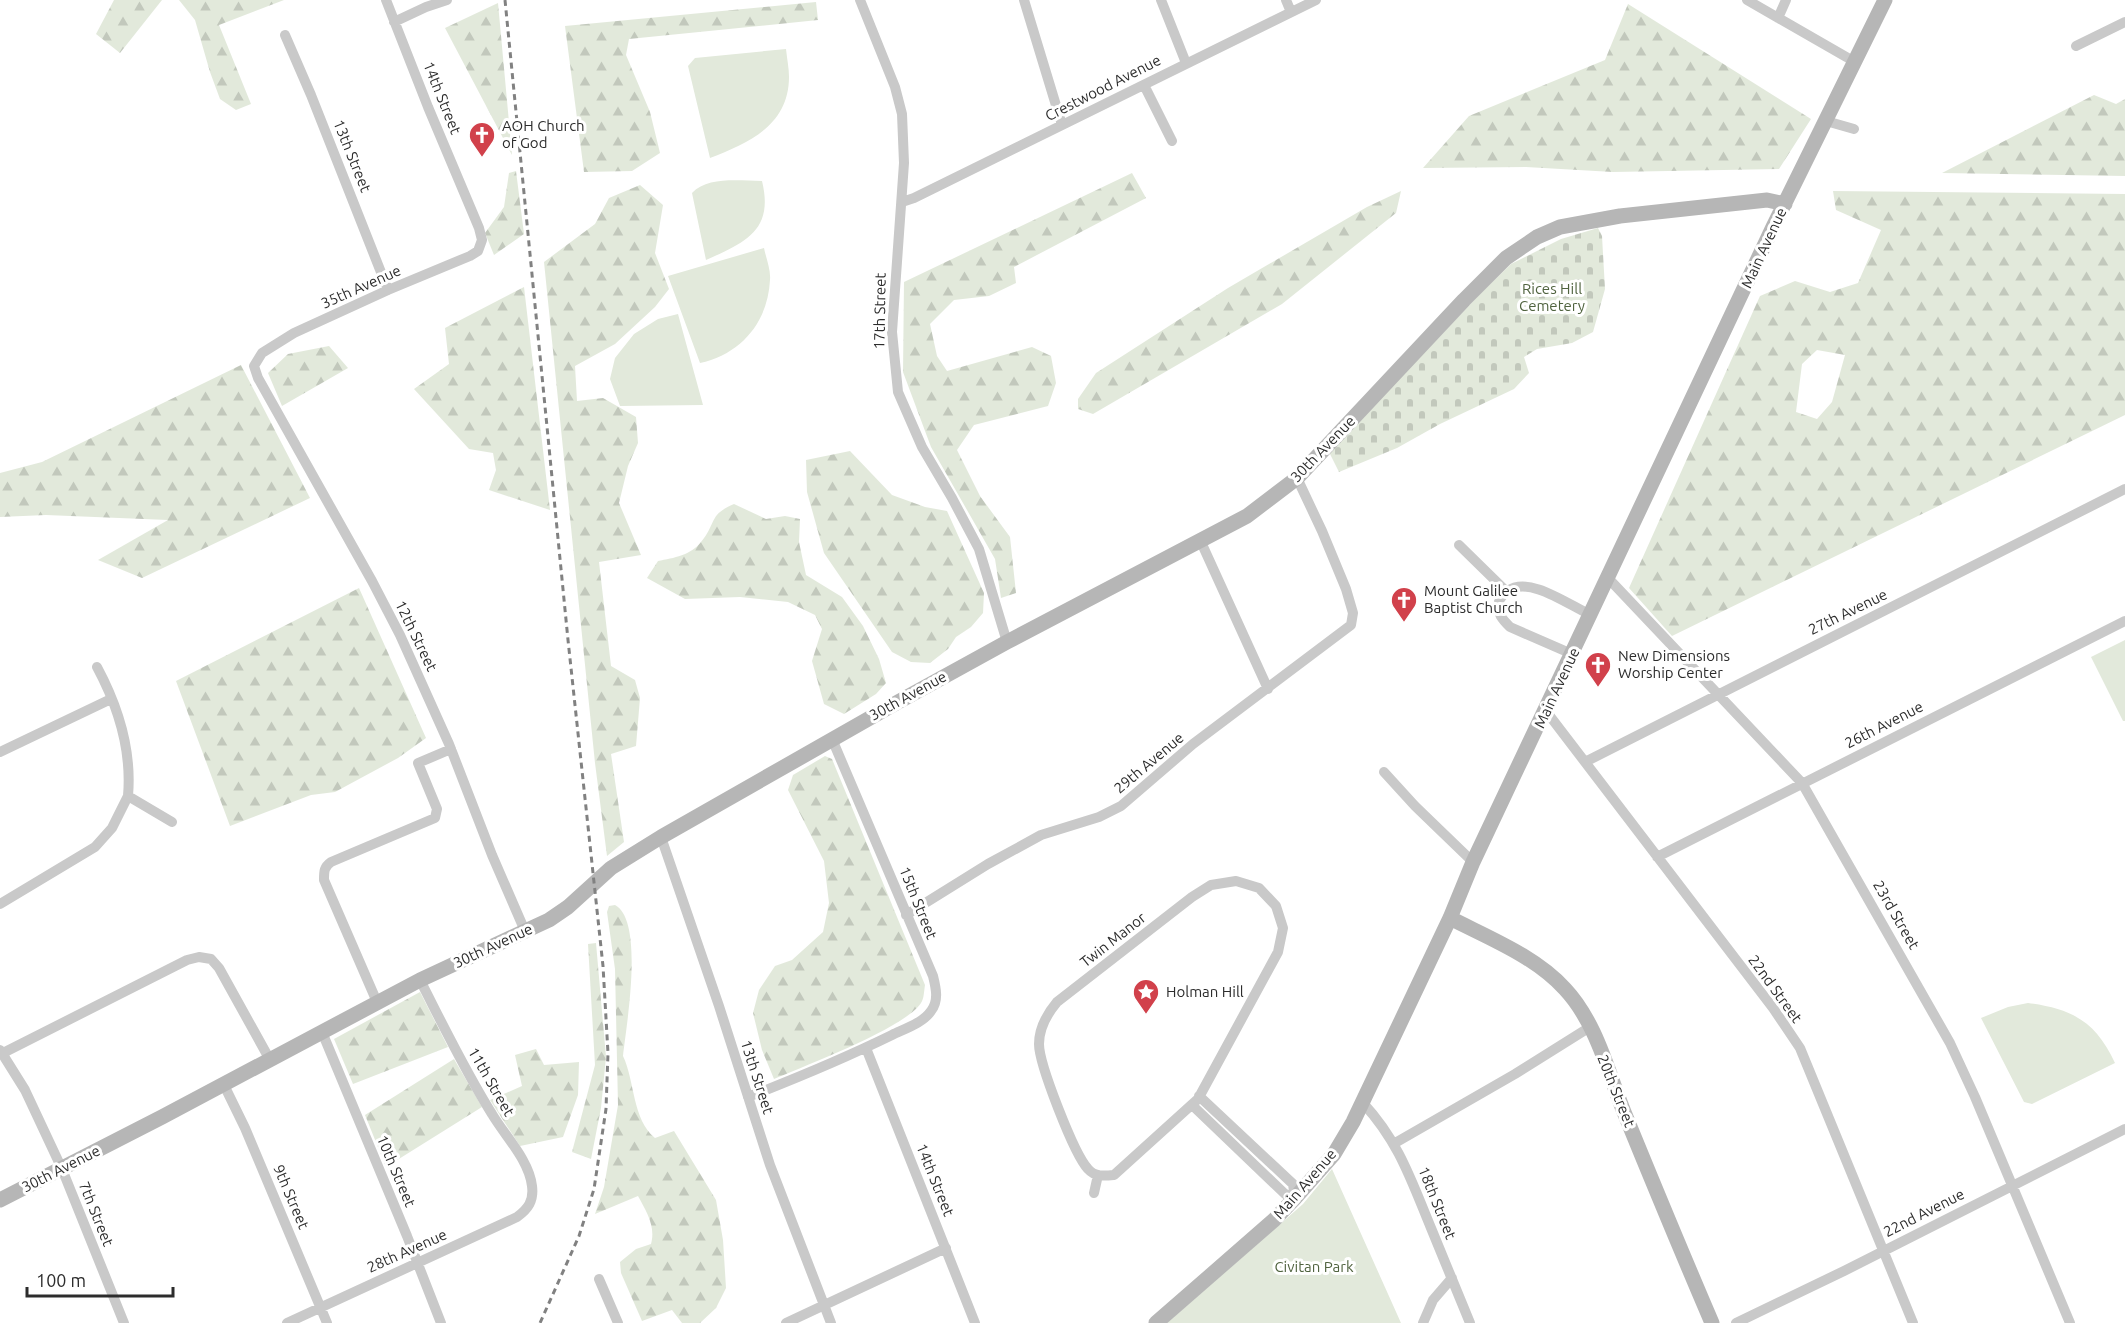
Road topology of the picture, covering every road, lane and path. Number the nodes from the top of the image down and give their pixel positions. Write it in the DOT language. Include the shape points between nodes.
graph roads {
  1 [pos="386,0"];
  2 [pos="447,0"];
  3 [pos="860,0"];
  4 [pos="1024,0"];
  5 [pos="1161,0"];
  6 [pos="1286,0"];
  7 [pos="1316,0"];
  8 [pos="1747,0"];
  9 [pos="1786,0"];
  10 [pos="1885,0"];
  11 [pos="1291,12"];
  12 [pos="1778,18"];
  13 [pos="394,22"];
  14 [pos="2125,22"];
  15 [pos="285,35"];
  16 [pos="2076,46"];
  17 [pos="1855,62"];
  18 [pos="1186,63"];
  19 [pos="1144,85"];
  20 [pos="1826,121"];
  21 [pos="1062,125"];
  22 [pos="1854,129"];
  23 [pos="1172,141"];
  24 [pos="902,202"];
  25 [pos="1785,204"];
  26 [pos="482,240"];
  27 [pos="387,290"];
  28 [pos="254,366"];
  29 [pos="1297,478"];
  30 [pos="2125,489"];
  31 [pos="1201,542"];
  32 [pos="1459,544"];
  33 [pos="1608,578"];
  34 [pos="1507,592"];
  35 [pos="1591,615"];
  36 [pos="2125,621"];
  37 [pos="1007,642"];
  38 [pos="1572,654"];
  39 [pos="97,667"];
  40 [pos="1268,689"];
  41 [pos="1717,695"];
  42 [pos="111,699"];
  43 [pos="1546,711"];
  44 [pos="832,739"];
  45 [pos="451,749"];
  46 [pos="0,752"];
  47 [pos="1585,762"];
  48 [pos="1384,772"];
  49 [pos="1802,783"];
  50 [pos="128,796"];
  51 [pos="172,822"];
  52 [pos="661,837"];
  53 [pos="1657,857"];
  54 [pos="1473,862"];
  55 [pos="0,904"];
  56 [pos="906,915"];
  57 [pos="1450,918"];
  58 [pos="525,931"];
  59 [pos="420,980"];
  60 [pos="377,1002"];
  61 [pos="1590,1027"];
  62 [pos="322,1032"];
  63 [pos="866,1048"];
  64 [pos="2,1051"];
  65 [pos="270,1060"];
  66 [pos="225,1085"];
  67 [pos="748,1097"];
  68 [pos="1196,1101"];
  69 [pos="1363,1103"];
  70 [pos="2125,1129"];
  71 [pos="1395,1143"];
  72 [pos="62,1169"];
  73 [pos="1098,1175"];
  74 [pos="2012,1185"];
  75 [pos="1094,1193"];
  76 [pos="532,1198"];
  77 [pos="1295,1198"];
  78 [pos="0,1200"];
  79 [pos="946,1248"];
  80 [pos="1883,1251"];
  81 [pos="418,1263"];
  82 [pos="1452,1278"];
  83 [pos="599,1279"];
  84 [pos="824,1306"];
  85 [pos="320,1308"];
  86 [pos="124,1323"];
  87 [pos="287,1323"];
  88 [pos="327,1323"];
  89 [pos="441,1323"];
  90 [pos="618,1323"];
  91 [pos="786,1323"];
  92 [pos="831,1323"];
  93 [pos="975,1323"];
  94 [pos="1156,1323"];
  95 [pos="1423,1323"];
  96 [pos="1470,1323"];
  97 [pos="1712,1323"];
  98 [pos="1736,1323"];
  99 [pos="1912,1323"];
  100 [pos="2070,1323"];
  1 -- 13 [label="street, 14th Street"];
  2 -- 13 [label="street"];
  3 -- 24 [label="street, 17th Street" via="899,99 904,163"];
  4 -- 21 [label="street"];
  5 -- 18 [label="street"];
  6 -- 11 [label="street"];
  7 -- 11 [label="street, Crestwood Avenue"];
  8 -- 12 [label="street"];
  9 -- 12 [label="street"];
  10 -- 17 [label="street, Main Avenue"];
  11 -- 18 [label="street, Crestwood Avenue"];
  12 -- 17 [label="street"];
  13 -- 26 [label="street, 14th Street"];
  14 -- 16 [label="street"];
  15 -- 27 [label="street, 13th Street"];
  17 -- 20 [label="street, Main Avenue"];
  18 -- 19 [label="street, Crestwood Avenue"];
  19 -- 21 [label="street, Crestwood Avenue"];
  19 -- 23 [label="street"];
  20 -- 22 [label="street"];
  20 -- 25 [label="street, Main Avenue"];
  21 -- 24 [label="street, Crestwood Avenue"];
  24 -- 37 [label="street, 17th Street" via="892,332 898,392 922,447 979,549"];
  25 -- 29 [label="street, 30th Avenue" via="1767,200 1620,216 1560,227 1537,237 1506,258 1464,300"];
  25 -- 33 [label="street, Main Avenue"];
  26 -- 27 [label="street, 35th Avenue" via="470,256"];
  27 -- 28 [label="street, 35th Avenue" via="294,333 262,353"];
  28 -- 45 [label="street, 12th Street" via="400,634"];
  29 -- 31 [label="street, 30th Avenue" via="1247,516"];
  29 -- 40 [label="street, 29th Avenue" via="1353,613 1351,625"];
  30 -- 41 [label="street, 27th Avenue"];
  31 -- 37 [label="street, 30th Avenue"];
  31 -- 40 [label="street"];
  32 -- 34 [label="street"];
  33 -- 35 [label="street, Main Avenue"];
  33 -- 41 [label="street, 23rd Street"];
  34 -- 35 [label="street" via="1522,585 1534,587"];
  34 -- 38 [label="street" via="1498,603 1499,613 1510,627"];
  35 -- 38 [label="street, Main Avenue"];
  36 -- 49 [label="street, 26th Avenue"];
  37 -- 44 [label="street, 30th Avenue"];
  38 -- 43 [label="street, Main Avenue"];
  39 -- 42 [label="street"];
  40 -- 56 [label="street, 29th Avenue" via="1193,744 1121,806 1100,817 1041,835"];
  41 -- 47 [label="street, 27th Avenue"];
  41 -- 49 [label="street, 23rd Street"];
  42 -- 46 [label="street"];
  42 -- 50 [label="street" via="126,744"];
  43 -- 47 [label="street, 22nd Street"];
  43 -- 54 [label="street, Main Avenue"];
  44 -- 52 [label="street, 30th Avenue"];
  44 -- 56 [label="street, 15th Street"];
  45 -- 58 [label="street, 12th Street"];
  45 -- 60 [label="street" via="418,763 437,809 435,818 331,862 324,871 324,880"];
  47 -- 53 [label="street, 22nd Street"];
  48 -- 54 [label="street"];
  49 -- 53 [label="street, 26th Avenue"];
  49 -- 74 [label="street, 23rd Street" via="1950,1043"];
  50 -- 51 [label="street"];
  50 -- 55 [label="street" via="112,828 95,848"];
  52 -- 58 [label="street, 30th Avenue" via="611,868 567,908"];
  52 -- 67 [label="street, 13th Street"];
  53 -- 80 [label="street, 22nd Street" via="1800,1048"];
  54 -- 57 [label="street, Main Avenue"];
  56 -- 63 [label="street, 15th Street" via="933,976 936,1001 931,1013"];
  57 -- 61 [label="street, 20th Street" via="1539,967 1566,990"];
  57 -- 69 [label="street, Main Avenue"];
  58 -- 59 [label="street, 30th Avenue"];
  59 -- 60 [label="street, 30th Avenue"];
  59 -- 76 [label="street, 11th Street" via="462,1064 525,1166"];
  60 -- 62 [label="street, 30th Avenue"];
  61 -- 71 [label="street"];
  61 -- 97 [label="street, 20th Street"];
  62 -- 65 [label="street, 30th Avenue"];
  62 -- 81 [label="street, 10th Street"];
  63 -- 67 [label="street"];
  63 -- 79 [label="street, 14th Street"];
  64 -- 65 [label="street" via="199,957 211,959 219,968"];
  64 -- 72 [label="street, 7th Street"];
  65 -- 66 [label="street, 30th Avenue"];
  66 -- 72 [label="street, 30th Avenue"];
  66 -- 85 [label="street, 9th Street"];
  67 -- 84 [label="street, 13th Street"];
  68 -- 73 [label="street, Twin Manor" via="1114,1175"];
  68 -- 73 [label="street, Twin Manor" via="1278,952 1283,928 1276,906 1259,888 1236,881 1211,885 1192,897 1057,1002 1044,1019 1039,1043 1043,1067 1076,1149 1090,1171"];
  68 -- 77 [label="street" via="1293,1184"];
  69 -- 71 [label="street, 18th Street"];
  69 -- 77 [label="street, Main Avenue" via="1334,1154"];
  70 -- 74 [label="street, 22nd Avenue"];
  71 -- 82 [label="street, 18th Street"];
  72 -- 78 [label="street, 30th Avenue"];
  72 -- 86 [label="street, 7th Street"];
  73 -- 75 [label="street"];
  74 -- 80 [label="street, 22nd Avenue"];
  74 -- 100 [label="street, 23rd Street"];
  76 -- 81 [label="street, 28th Avenue" via="527,1210 517,1217"];
  77 -- 94 [label="street, Main Avenue"];
  79 -- 84 [label="street"];
  79 -- 93 [label="street, 14th Street"];
  80 -- 98 [label="street, 22nd Avenue"];
  80 -- 99 [label="street, 22nd Street"];
  81 -- 85 [label="street, 28th Avenue"];
  81 -- 89 [label="street, 10th Street"];
  82 -- 95 [label="street" via="1433,1300"];
  82 -- 96 [label="street, 18th Street"];
  83 -- 90 [label="street"];
  84 -- 91 [label="street"];
  84 -- 92 [label="street, 13th Street"];
  85 -- 87 [label="street, 28th Avenue"];
  85 -- 88 [label="street, 9th Street"];
}
